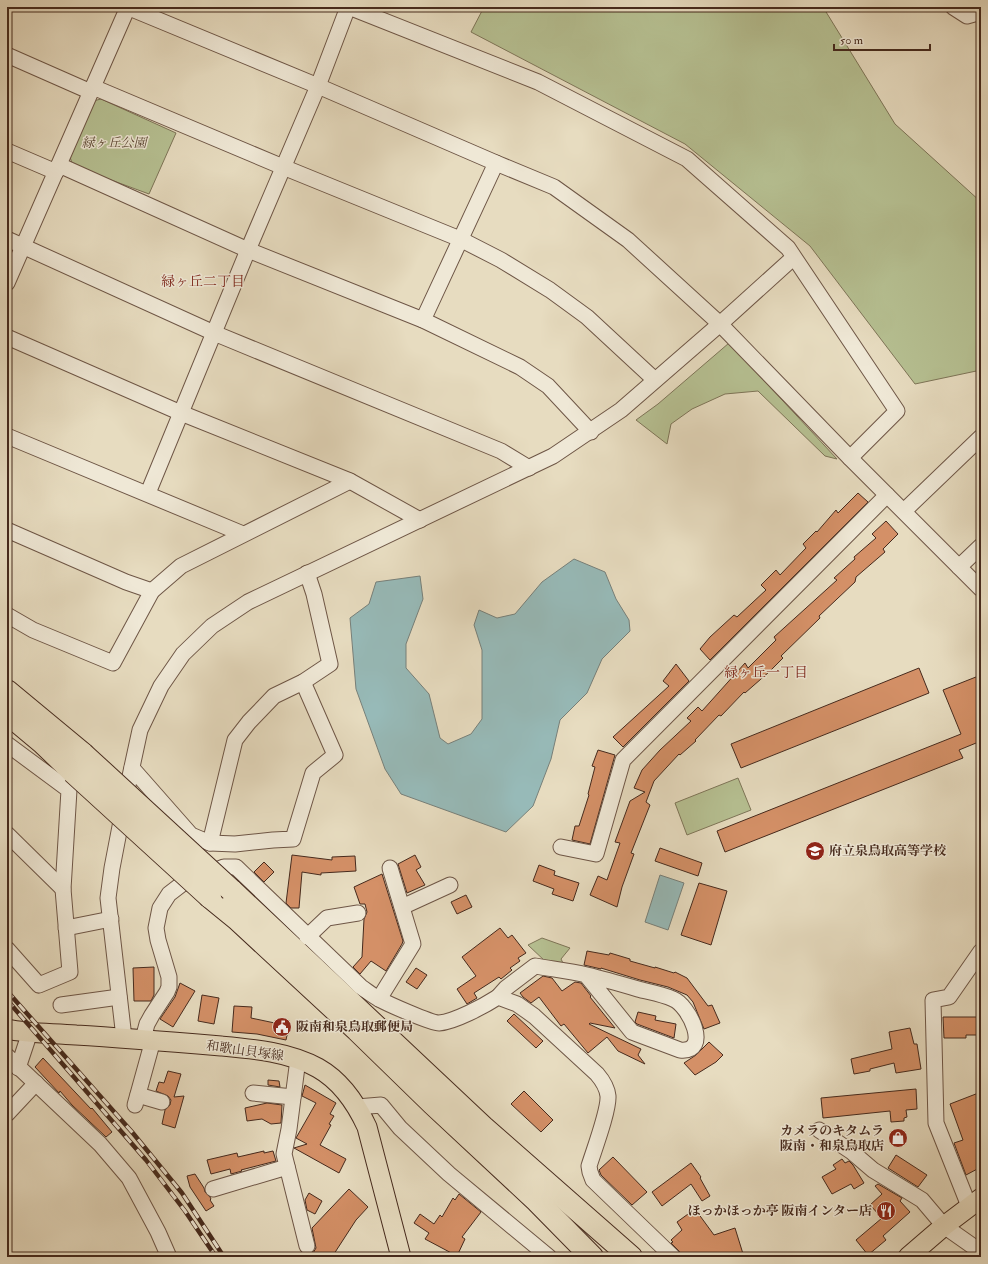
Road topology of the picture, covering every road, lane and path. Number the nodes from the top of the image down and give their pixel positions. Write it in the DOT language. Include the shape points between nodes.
graph roads {
  1 [pos="128,7"];
  2 [pos="348,7"];
  3 [pos="953,7"];
  4 [pos="981,12"];
  5 [pos="7,56"];
  6 [pos="318,86"];
  7 [pos="92,89"];
  8 [pos="7,151"];
  9 [pos="496,164"];
  10 [pos="283,167"];
  11 [pos="57,169"];
  12 [pos="7,239"];
  13 [pos="460,239"];
  14 [pos="24,246"];
  15 [pos="248,250"];
  16 [pos="793,258"];
  17 [pos="7,284"];
  18 [pos="423,320"];
  19 [pos="720,324"];
  20 [pos="214,333"];
  21 [pos="7,337"];
  22 [pos="655,380"];
  23 [pos="181,413"];
  24 [pos="591,432"];
  25 [pos="7,436"];
  26 [pos="981,438"];
  27 [pos="850,458"];
  28 [pos="529,468"];
  29 [pos="350,481"];
  30 [pos="148,493"];
  31 [pos="887,495"];
  32 [pos="904,511"];
  33 [pos="420,520"];
  34 [pos="7,530"];
  35 [pos="243,534"];
  36 [pos="981,546"];
  37 [pos="959,567"];
  38 [pos="307,573"];
  39 [pos="981,589"];
  40 [pos="152,591"];
  41 [pos="7,615"];
  42 [pos="303,682"];
  43 [pos="7,691"];
  44 [pos="7,713"];
  45 [pos="7,744"];
  46 [pos="78,763"];
  47 [pos="132,768"];
  48 [pos="7,834"];
  49 [pos="210,843"];
  50 [pos="561,847"];
  51 [pos="390,868"];
  52 [pos="450,885"];
  53 [pos="63,889"];
  54 [pos="402,907"];
  55 [pos="358,913"];
  56 [pos="111,919"];
  57 [pos="66,928"];
  58 [pos="307,937"];
  59 [pos="7,949"];
  60 [pos="981,951"];
  61 [pos="586,975"];
  62 [pos="119,997"];
  63 [pos="498,997"];
  64 [pos="379,999"];
  65 [pos="61,1005"];
  66 [pos="7,1029"];
  67 [pos="30,1032"];
  68 [pos="124,1038"];
  69 [pos="148,1040"];
  70 [pos="7,1056"];
  71 [pos="298,1059"];
  72 [pos="18,1068"];
  73 [pos="36,1083"];
  74 [pos="253,1094"];
  75 [pos="293,1097"];
  76 [pos="162,1102"];
  77 [pos="357,1107"];
  78 [pos="8,1111"];
  79 [pos="819,1130"];
  80 [pos="287,1167"];
  81 [pos="212,1189"];
  82 [pos="975,1202"];
  83 [pos="944,1226"];
  84 [pos="307,1246"];
  85 [pos="981,1252"];
  86 [pos="169,1257"];
  87 [pos="401,1257"];
  88 [pos="549,1257"];
  89 [pos="592,1257"];
  90 [pos="631,1257"];
  91 [pos="673,1257"];
  92 [pos="908,1257"];
  1 -- 6 [label="street"];
  1 -- 7 [label="street"];
  2 -- 6 [label="street"];
  2 -- 16 [label="street" via="538,82 687,158 788,248"];
  3 -- 4 [label="street" via="967,16"];
  5 -- 7 [label="street"];
  6 -- 9 [label="street"];
  6 -- 10 [label="street"];
  7 -- 10 [label="street"];
  7 -- 11 [label="street"];
  8 -- 11 [label="street"];
  9 -- 13 [label="street"];
  9 -- 19 [label="street" via="554,187 600,219 628,240"];
  10 -- 13 [label="street"];
  10 -- 15 [label="street"];
  11 -- 14 [label="street"];
  11 -- 15 [label="street"];
  12 -- 14 [label="street"];
  13 -- 18 [label="street"];
  13 -- 22 [label="street" via="501,260 556,294 587,317"];
  14 -- 17 [label="street"];
  14 -- 20 [label="street"];
  15 -- 18 [label="street"];
  15 -- 20 [label="street"];
  16 -- 19 [label="street"];
  16 -- 27 [label="street" via="897,411"];
  18 -- 24 [label="street" via="520,367 548,386"];
  19 -- 22 [label="street"];
  19 -- 27 [label="street"];
  20 -- 23 [label="street"];
  20 -- 28 [label="street" via="501,451"];
  21 -- 23 [label="street"];
  22 -- 24 [label="street"];
  23 -- 29 [label="street"];
  23 -- 30 [label="street"];
  24 -- 28 [label="street"];
  25 -- 30 [label="street"];
  26 -- 32 [label="street"];
  27 -- 31 [label="street"];
  28 -- 33 [label="street"];
  29 -- 33 [label="street"];
  29 -- 35 [label="street"];
  30 -- 35 [label="street"];
  31 -- 32 [label="street"];
  31 -- 50 [label="street" via="623,760 596,854"];
  32 -- 37 [label="street"];
  33 -- 38 [label="street"];
  34 -- 40 [label="street"];
  35 -- 40 [label="street" via="181,566"];
  36 -- 37 [label="street"];
  37 -- 39 [label="street"];
  38 -- 42 [label="street" via="330,664"];
  38 -- 47 [label="street" via="248,602 212,626 183,654 161,686 140,730"];
  40 -- 41 [label="street" via="113,663 33,630"];
  42 -- 49 [label="street" via="274,696 234,740"];
  42 -- 49 [label="street" via="335,755 312,773 293,840"];
  43 -- 46 [label="highway"];
  44 -- 46 [label="highway" via="43,743"];
  45 -- 53 [label="street" via="69,790"];
  46 -- 89 [label="highway, bridge" via="210,897 237,919 538,1201"];
  46 -- 90 [label="highway, bridge" via="231,890 483,1127"];
  47 -- 49 [label="street" via="191,835"];
  47 -- 56 [label="street" via="112,868 108,898"];
  48 -- 53 [label="street"];
  51 -- 54 [label="street"];
  52 -- 54 [label="street"];
  53 -- 57 [label="street"];
  54 -- 64 [label="street" via="413,944"];
  55 -- 58 [label="street" via="327,918"];
  56 -- 57 [label="street"];
  56 -- 62 [label="street"];
  57 -- 59 [label="street" via="70,972 39,985"];
  58 -- 64 [label="street" via="361,987"];
  58 -- 69 [label="street" via="236,867 224,867 182,884 169,894 160,908 156,928 169,977 169,987 147,1024"];
  60 -- 82 [label="street" via="950,997 933,1000 936,1123"];
  61 -- 61 [label="street" via="674,999 688,1012 696,1031 695,1044 688,1049 680,1050 632,1032"];
  61 -- 63 [label="street" via="535,966"];
  62 -- 65 [label="street"];
  62 -- 68 [label="street"];
  63 -- 64 [label="street" via="452,1020 440,1023 434,1023"];
  63 -- 91 [label="street" via="517,1004 534,1016 601,1079 607,1091 608,1104 590,1166 593,1180"];
  66 -- 67 [label="main road, 和歌山貝塚線"];
  67 -- 68 [label="main road, 和歌山貝塚線"];
  67 -- 72 [label="street"];
  68 -- 69 [label="main road, 和歌山貝塚線"];
  69 -- 71 [label="main road, 和歌山貝塚線" via="271,1052"];
  69 -- 76 [label="street" via="136,1100"];
  70 -- 72 [label="street"];
  71 -- 75 [label="street"];
  71 -- 77 [label="main road, 和歌山貝塚線" via="319,1068 335,1080"];
  72 -- 73 [label="street"];
  73 -- 78 [label="street"];
  73 -- 86 [label="street" via="100,1144 129,1178"];
  74 -- 75 [label="street"];
  75 -- 80 [label="street" via="284,1154"];
  77 -- 87 [label="main road, 和歌山貝塚線" via="367,1127"];
  77 -- 88 [label="street" via="381,1106 400,1128 449,1174"];
  79 -- 83 [label="street" via="873,1170 922,1200"];
  80 -- 81 [label="street" via="226,1179"];
  80 -- 84 [label="street"];
  82 -- 83 [label="main road"];
  83 -- 85 [label="street"];
  83 -- 92 [label="main road"];
}
